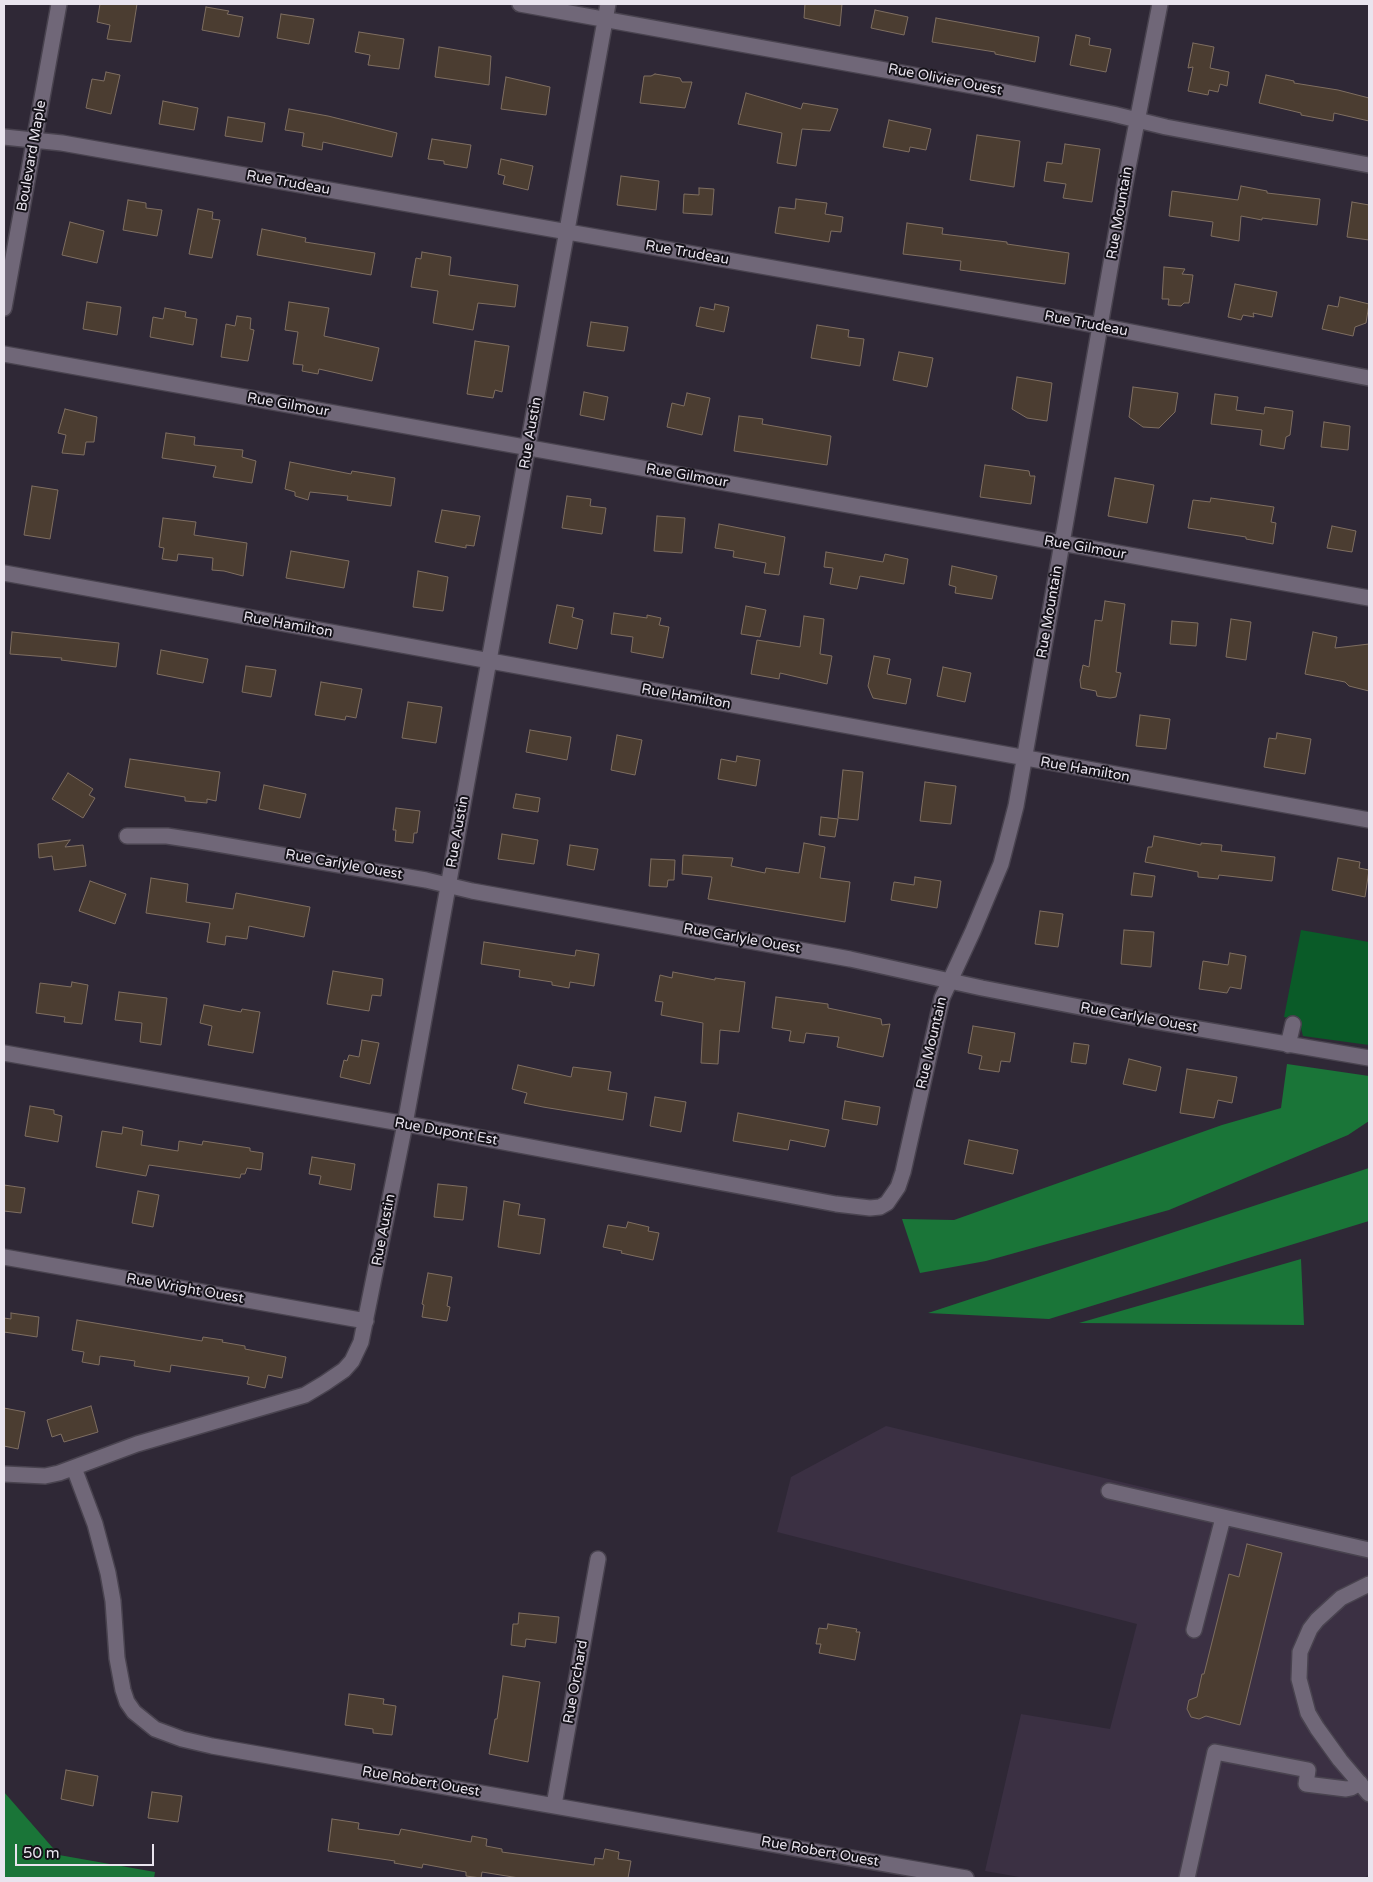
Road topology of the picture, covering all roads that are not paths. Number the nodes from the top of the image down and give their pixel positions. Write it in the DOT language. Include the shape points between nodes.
graph roads {
  1 [pos="59,4"];
  2 [pos="520,4"];
  3 [pos="608,4"];
  4 [pos="1160,4"];
  5 [pos="605,19"];
  6 [pos="1137,120"];
  7 [pos="4,137"];
  8 [pos="34,141"];
  9 [pos="1369,165"];
  10 [pos="566,232"];
  11 [pos="4,308"];
  12 [pos="1100,326"];
  13 [pos="4,354"];
  14 [pos="1369,378"];
  15 [pos="528,448"];
  16 [pos="1062,544"];
  17 [pos="4,573"];
  18 [pos="1369,598"];
  19 [pos="489,661"];
  20 [pos="1024,759"];
  21 [pos="1369,820"];
  22 [pos="127,836"];
  23 [pos="448,885"];
  24 [pos="950,980"];
  25 [pos="1292,1024"];
  26 [pos="1288,1045"];
  27 [pos="4,1053"];
  28 [pos="1362,1057"];
  29 [pos="405,1124"];
  30 [pos="887,1203"];
  31 [pos="4,1257"];
  32 [pos="366,1322"];
  33 [pos="74,1468"];
  34 [pos="4,1474"];
  35 [pos="1109,1491"];
  36 [pos="1223,1518"];
  37 [pos="1369,1550"];
  38 [pos="598,1559"];
  39 [pos="1369,1584"];
  40 [pos="1194,1630"];
  41 [pos="1364,1788"];
  42 [pos="554,1805"];
  43 [pos="966,1878"];
  44 [pos="1188,1878"];
  1 -- 8 [label="street, Boulevard Maple"];
  2 -- 5 [label="street, Rue Olivier Ouest"];
  3 -- 5 [label="street, Rue Austin"];
  4 -- 6 [label="street, Rue Mountain"];
  5 -- 6 [label="street, Rue Olivier Ouest" via="980,87"];
  5 -- 10 [label="street, Rue Austin"];
  6 -- 9 [label="street, Rue Olivier Ouest"];
  6 -- 12 [label="street, Rue Mountain"];
  7 -- 8 [label="street, Rue Trudeau"];
  8 -- 10 [label="street, Rue Trudeau" via="62,143"];
  8 -- 11 [label="street, Boulevard Maple"];
  10 -- 12 [label="street, Rue Trudeau"];
  10 -- 15 [label="street, Rue Austin"];
  12 -- 14 [label="street, Rue Trudeau"];
  12 -- 16 [label="street, Rue Mountain"];
  13 -- 15 [label="street, Rue Gilmour"];
  15 -- 16 [label="street, Rue Gilmour"];
  15 -- 19 [label="street, Rue Austin"];
  16 -- 18 [label="street, Rue Gilmour"];
  16 -- 20 [label="street, Rue Mountain"];
  17 -- 19 [label="street, Rue Hamilton"];
  19 -- 20 [label="street, Rue Hamilton"];
  19 -- 23 [label="street, Rue Austin"];
  20 -- 21 [label="street, Rue Hamilton"];
  20 -- 24 [label="street, Rue Mountain" via="1001,864"];
  22 -- 23 [label="street, Rue Carlyle Ouest" via="166,836 200,841"];
  23 -- 24 [label="street, Rue Carlyle Ouest"];
  23 -- 29 [label="street, Rue Austin"];
  24 -- 26 [label="street, Rue Carlyle Ouest"];
  24 -- 30 [label="street, Rue Mountain" via="940,1006 903,1172"];
  25 -- 26 [label="street"];
  26 -- 28 [label="street, Rue Carlyle Ouest"];
  27 -- 29 [label="street, Rue Dupont Est"];
  29 -- 30 [label="street, Rue Dupont Est" via="836,1204 870,1208"];
  29 -- 32 [label="street, Rue Austin"];
  31 -- 32 [label="street, Rue Wright Ouest"];
  32 -- 33 [label="street, Rue Austin" via="352,1361 315,1390 137,1444"];
  33 -- 34 [label="street, Rue Austin" via="45,1476"];
  33 -- 42 [label="street, Rue Robert Ouest" via="95,1524 108,1573 123,1690 134,1712 155,1729 197,1743"];
  35 -- 36 [label="street"];
  36 -- 37 [label="street"];
  36 -- 40 [label="street"];
  38 -- 42 [label="street, Rue Orchard"];
  39 -- 41 [label="street" via="1341,1598 1317,1620 1300,1652 1299,1663 1299,1679 1308,1713"];
  41 -- 44 [label="street" via="1306,1784 1308,1770 1215,1752"];
  42 -- 43 [label="street, Rue Robert Ouest"];
}
